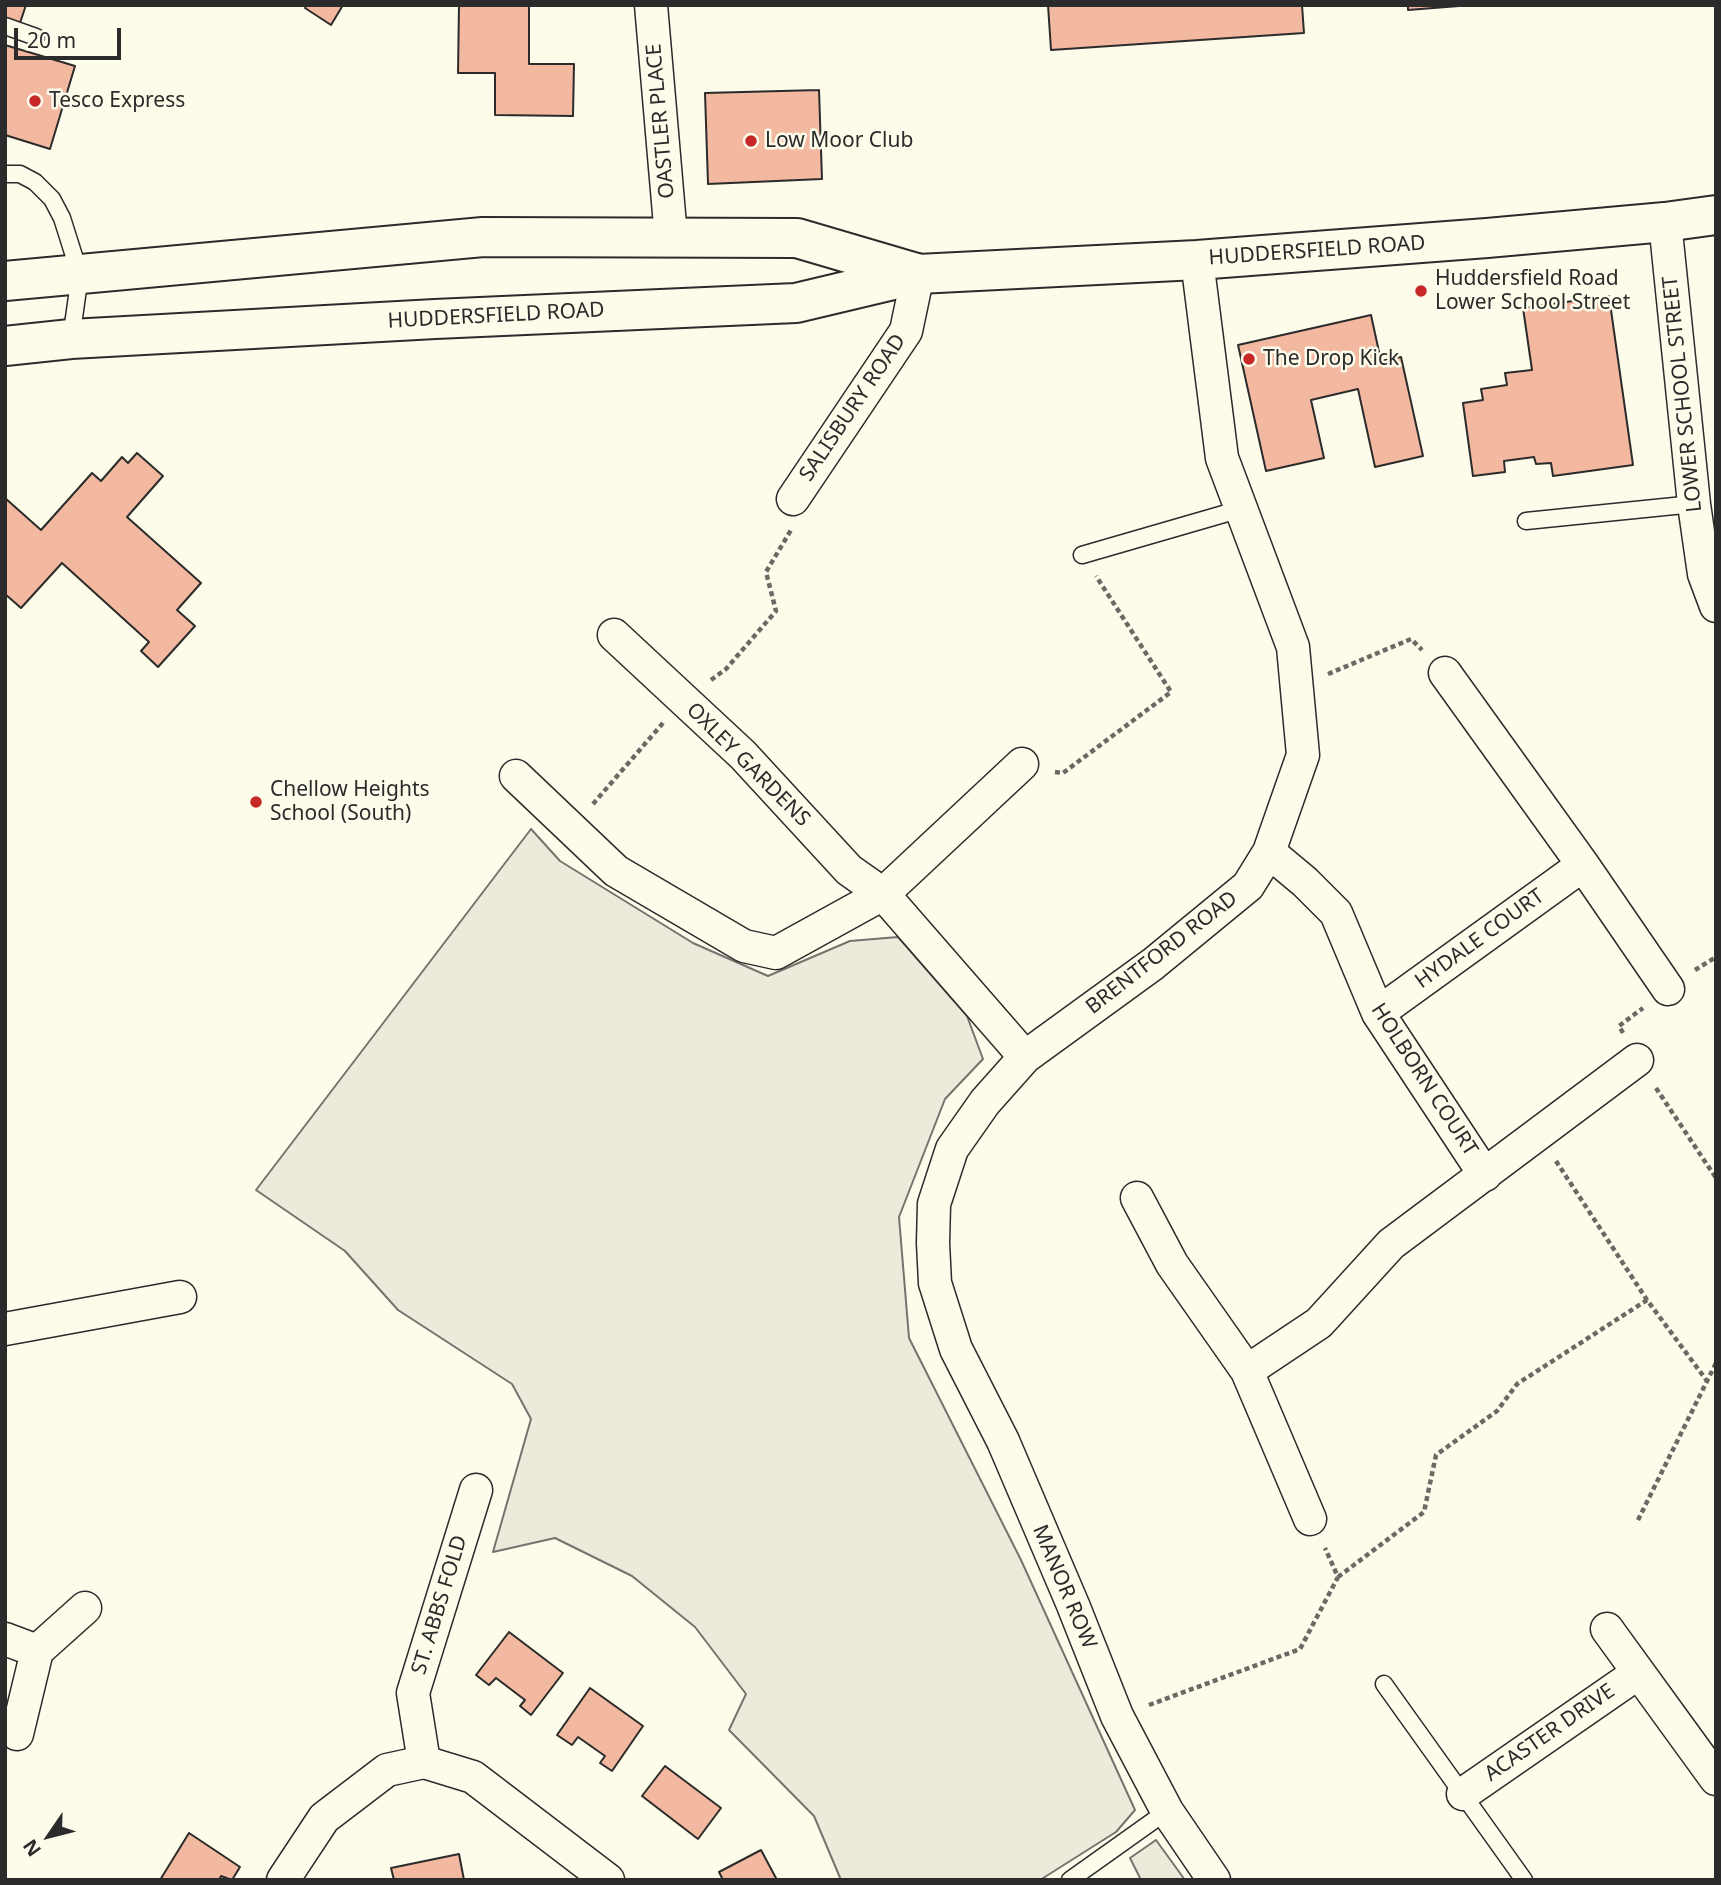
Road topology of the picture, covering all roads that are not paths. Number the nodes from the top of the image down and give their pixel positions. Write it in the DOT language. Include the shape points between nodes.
graph roads {
  1 [pos="651,5"];
  2 [pos="5,26"];
  3 [pos="36,37"];
  4 [pos="5,174"];
  5 [pos="1716,215"];
  6 [pos="1665,222"];
  7 [pos="671,237"];
  8 [pos="1197,260"];
  9 [pos="918,274"];
  10 [pos="79,275"];
  11 [pos="5,281"];
  12 [pos="71,339"];
  13 [pos="5,346"];
  14 [pos="793,499"];
  15 [pos="1694,505"];
  16 [pos="1241,509"];
  17 [pos="1526,521"];
  18 [pos="1082,555"];
  19 [pos="1716,606"];
  20 [pos="614,635"];
  21 [pos="1445,673"];
  22 [pos="1023,764"];
  23 [pos="516,776"];
  24 [pos="1269,852"];
  25 [pos="1583,865"];
  26 [pos="883,894"];
  27 [pos="1668,989"];
  28 [pos="1378,1013"];
  29 [pos="1025,1057"];
  30 [pos="1637,1060"];
  31 [pos="1485,1175"];
  32 [pos="1137,1198"];
  33 [pos="935,1283"];
  34 [pos="180,1297"];
  35 [pos="5,1329"];
  36 [pos="1247,1371"];
  37 [pos="476,1490"];
  38 [pos="1310,1519"];
  39 [pos="85,1608"];
  40 [pos="1607,1629"];
  41 [pos="5,1639"];
  42 [pos="37,1651"];
  43 [pos="1638,1673"];
  44 [pos="1384,1684"];
  45 [pos="17,1734"];
  46 [pos="424,1762"];
  47 [pos="1716,1779"];
  48 [pos="1463,1794"];
  49 [pos="1167,1811"];
  50 [pos="283,1880"];
  51 [pos="608,1880"];
  52 [pos="1070,1880"];
  53 [pos="1214,1880"];
  54 [pos="1524,1880"];
  1 -- 7 [label="street, OASTLER PLACE"];
  2 -- 3 [label="lane"];
  4 -- 10 [label="lane" via="20,174 52,199"];
  5 -- 6 [label="main road, HUDDERSFIELD ROAD"];
  6 -- 8 [label="main road, HUDDERSFIELD ROAD"];
  6 -- 15 [label="street, LOWER SCHOOL STREET"];
  7 -- 9 [label="main road, HUDDERSFIELD ROAD" via="797,239"];
  7 -- 10 [label="main road, HUDDERSFIELD ROAD" via="484,237"];
  8 -- 9 [label="main road, HUDDERSFIELD ROAD"];
  8 -- 16 [label="street, BRENTFORD ROAD" via="1222,458"];
  9 -- 12 [label="main road, HUDDERSFIELD ROAD" via="796,303"];
  9 -- 14 [label="street, SALISBURY ROAD" via="906,331"];
  10 -- 11 [label="main road, HUDDERSFIELD ROAD"];
  10 -- 12 [label="lane"];
  12 -- 13 [label="main road, HUDDERSFIELD ROAD"];
  15 -- 17 [label="lane"];
  15 -- 19 [label="street, LOWER SCHOOL STREET" via="1704,574"];
  16 -- 18 [label="lane"];
  16 -- 24 [label="street, BRENTFORD ROAD" via="1293,647 1303,755"];
  20 -- 26 [label="street, OXLEY GARDENS" via="743,755 849,870"];
  21 -- 25 [label="street"];
  22 -- 26 [label="street"];
  23 -- 26 [label="street" via="616,871 744,946 776,953"];
  24 -- 28 [label="street, HOLBORN COURT" via="1336,913"];
  24 -- 29 [label="street, BRENTFORD ROAD" via="1248,886 1153,964"];
  25 -- 27 [label="street"];
  25 -- 28 [label="street, HYDALE COURT"];
  26 -- 29 [label="street, OXLEY GARDENS"];
  28 -- 31 [label="street, HOLBORN COURT"];
  29 -- 33 [label="street, BRENTFORD ROAD" via="985,1101 952,1149 934,1204"];
  30 -- 31 [label="street, HOLBORN COURT"];
  31 -- 36 [label="street, HOLBORN COURT" via="1391,1244 1319,1323"];
  32 -- 36 [label="street" via="1172,1264"];
  33 -- 49 [label="street, MANOR ROW" via="956,1349 1003,1441 1117,1716"];
  34 -- 35 [label="street"];
  36 -- 38 [label="street"];
  37 -- 46 [label="street, ST. ABBS FOLD" via="413,1693"];
  39 -- 42 [label="street"];
  40 -- 43 [label="street, ACASTER DRIVE"];
  41 -- 42 [label="street"];
  42 -- 45 [label="street"];
  43 -- 47 [label="street, ACASTER DRIVE"];
  43 -- 48 [label="street, ACASTER DRIVE"];
  44 -- 48 [label="lane"];
  46 -- 50 [label="street" via="387,1770 324,1818"];
  46 -- 51 [label="street" via="472,1777"];
  48 -- 54 [label="lane"];
  49 -- 52 [label="lane"];
  49 -- 53 [label="street, MANOR ROW"];
}
